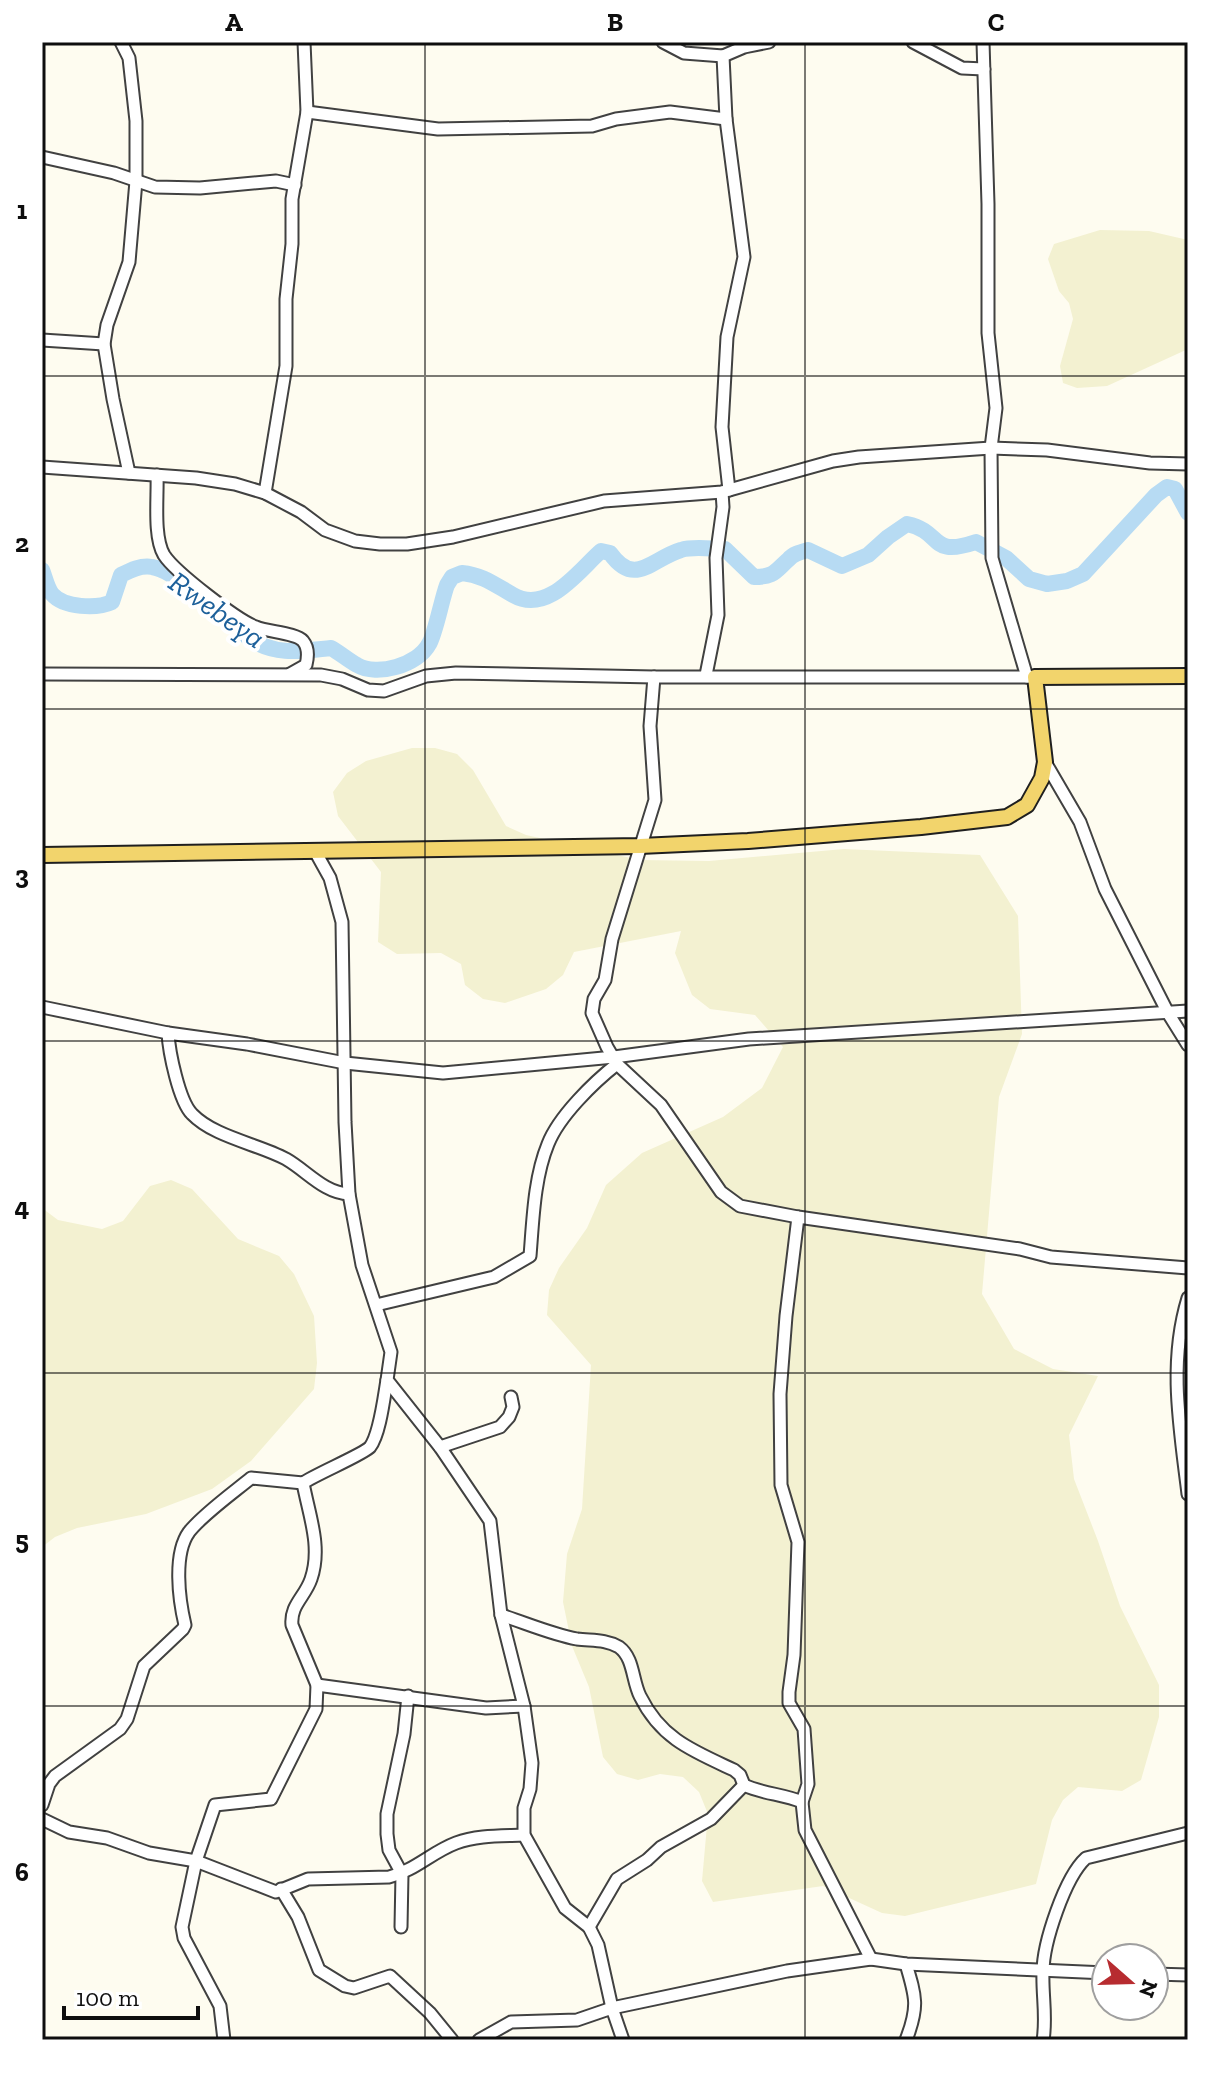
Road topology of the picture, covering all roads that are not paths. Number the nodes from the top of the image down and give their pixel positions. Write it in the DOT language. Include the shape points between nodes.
graph roads {
  1 [pos="121,42"];
  2 [pos="304,42"];
  3 [pos="663,42"];
  4 [pos="769,42"];
  5 [pos="913,42"];
  6 [pos="983,42"];
  7 [pos="723,56"];
  8 [pos="984,69"];
  9 [pos="307,112"];
  10 [pos="726,119"];
  11 [pos="42,157"];
  12 [pos="136,181"];
  13 [pos="295,185"];
  14 [pos="42,340"];
  15 [pos="104,344"];
  16 [pos="991,448"];
  17 [pos="1188,464"];
  18 [pos="42,467"];
  19 [pos="129,473"];
  20 [pos="157,475"];
  21 [pos="725,491"];
  22 [pos="265,493"];
  23 [pos="42,674"];
  24 [pos="290,674"];
  25 [pos="706,675"];
  26 [pos="1188,676"];
  27 [pos="654,677"];
  28 [pos="1031,677"];
  29 [pos="1045,762"];
  30 [pos="640,846"];
  31 [pos="315,851"];
  32 [pos="42,855"];
  33 [pos="42,1007"];
  34 [pos="1188,1011"];
  35 [pos="1168,1013"];
  36 [pos="168,1033"];
  37 [pos="1188,1045"];
  38 [pos="616,1060"];
  39 [pos="345,1063"];
  40 [pos="349,1194"];
  41 [pos="798,1217"];
  42 [pos="1188,1268"];
  43 [pos="1188,1298"];
  44 [pos="376,1305"];
  45 [pos="387,1380"];
  46 [pos="511,1397"];
  47 [pos="440,1447"];
  48 [pos="303,1483"];
  49 [pos="1188,1494"];
  50 [pos="501,1615"];
  51 [pos="317,1685"];
  52 [pos="408,1696"];
  53 [pos="524,1706"];
  54 [pos="744,1785"];
  55 [pos="802,1802"];
  56 [pos="42,1805"];
  57 [pos="42,1819"];
  58 [pos="1188,1833"];
  59 [pos="524,1835"];
  60 [pos="196,1861"];
  61 [pos="402,1874"];
  62 [pos="281,1889"];
  63 [pos="401,1927"];
  64 [pos="589,1927"];
  65 [pos="871,1959"];
  66 [pos="906,1964"];
  67 [pos="1043,1971"];
  68 [pos="1090,1972"];
  69 [pos="612,2008"];
  70 [pos="224,2040"];
  71 [pos="452,2040"];
  72 [pos="479,2040"];
  73 [pos="623,2040"];
  74 [pos="906,2040"];
  75 [pos="1043,2040"];
  1 -- 12 [label="street" via="129,58 136,121"];
  2 -- 9 [label="street"];
  3 -- 7 [label="street" via="684,53"];
  4 -- 7 [label="street"];
  5 -- 8 [label="street" via="962,68"];
  6 -- 8 [label="street"];
  7 -- 10 [label="street"];
  8 -- 16 [label="street" via="988,333 996,408"];
  9 -- 10 [label="street" via="438,129 592,126 670,112"];
  9 -- 13 [label="street"];
  10 -- 21 [label="street" via="744,257 727,337"];
  11 -- 12 [label="street"];
  12 -- 13 [label="street" via="155,187 276,181"];
  12 -- 15 [label="street" via="129,262"];
  13 -- 22 [label="street" via="286,366"];
  14 -- 15 [label="street"];
  15 -- 19 [label="street"];
  16 -- 17 [label="street"];
  16 -- 21 [label="street" via="846,459"];
  16 -- 28 [label="street" via="992,558"];
  18 -- 19 [label="street"];
  19 -- 20 [label="street"];
  20 -- 22 [label="street"];
  20 -- 24 [label="street" via="164,554 254,627 295,635 305,643 306,665"];
  21 -- 22 [label="street" via="604,501 407,544 355,541 325,530"];
  21 -- 25 [label="street" via="717,537 718,615"];
  23 -- 24 [label="street"];
  24 -- 27 [label="street" via="321,675 384,691 426,676 456,673"];
  25 -- 27 [label="street"];
  25 -- 28 [label="street"];
  26 -- 28 [label="main road"];
  27 -- 30 [label="street" via="650,726 655,800"];
  28 -- 29 [label="main road"];
  29 -- 30 [label="main road" via="1035,795 1007,817"];
  29 -- 35 [label="street" via="1080,822 1105,889"];
  30 -- 31 [label="main road"];
  30 -- 38 [label="street" via="592,1013"];
  31 -- 32 [label="main road"];
  31 -- 39 [label="street" via="330,878 342,922"];
  33 -- 36 [label="street"];
  34 -- 35 [label="street"];
  35 -- 37 [label="street"];
  35 -- 38 [label="street" via="749,1039"];
  36 -- 39 [label="street"];
  36 -- 40 [label="street" via="169,1057 190,1113 207,1126 286,1159 336,1194"];
  38 -- 39 [label="street" via="443,1073"];
  38 -- 41 [label="street" via="661,1105 729,1201"];
  38 -- 44 [label="street" via="547,1145 530,1256 494,1277"];
  39 -- 40 [label="street"];
  40 -- 44 [label="street" via="362,1265"];
  41 -- 42 [label="street" via="1051,1257"];
  41 -- 55 [label="street" via="780,1394 781,1485 798,1542 789,1703 804,1729 808,1784"];
  43 -- 49 [label="street" via="1176,1370"];
  44 -- 45 [label="street" via="391,1352"];
  45 -- 47 [label="street"];
  45 -- 48 [label="street" via="368,1450"];
  46 -- 47 [label="street" via="513,1407 500,1427"];
  47 -- 50 [label="street" via="490,1521"];
  48 -- 51 [label="street" via="316,1546 310,1582 291,1616"];
  48 -- 56 [label="street" via="251,1478 189,1531 178,1597 183,1629 144,1666 120,1729 55,1776"];
  50 -- 53 [label="street"];
  50 -- 54 [label="street" via="617,1646 627,1654 640,1695 659,1726 681,1746 734,1770"];
  51 -- 52 [label="street"];
  51 -- 60 [label="street" via="316,1709 277,1791 271,1799 215,1805"];
  52 -- 53 [label="street" via="486,1708"];
  52 -- 61 [label="street" via="387,1824 389,1850"];
  53 -- 59 [label="street" via="532,1763"];
  54 -- 55 [label="street"];
  54 -- 64 [label="street" via="711,1819 617,1879"];
  55 -- 65 [label="street" via="805,1830"];
  57 -- 60 [label="street" via="69,1832"];
  58 -- 67 [label="street" via="1086,1858 1078,1865 1054,1918"];
  59 -- 61 [label="street" via="463,1841"];
  59 -- 64 [label="street" via="565,1908"];
  60 -- 62 [label="street" via="266,1889"];
  60 -- 70 [label="street" via="182,1927 220,2006"];
  61 -- 62 [label="street" via="308,1879"];
  61 -- 63 [label="street"];
  62 -- 71 [label="street" via="319,1970 354,1988 390,1976"];
  64 -- 69 [label="street"];
  65 -- 66 [label="street"];
  65 -- 69 [label="street" via="800,1968"];
  66 -- 67 [label="street"];
  66 -- 74 [label="street" via="915,2016"];
  67 -- 68 [label="street"];
  67 -- 75 [label="street"];
  69 -- 72 [label="street" via="577,2020 511,2022"];
  69 -- 73 [label="street"];
}
